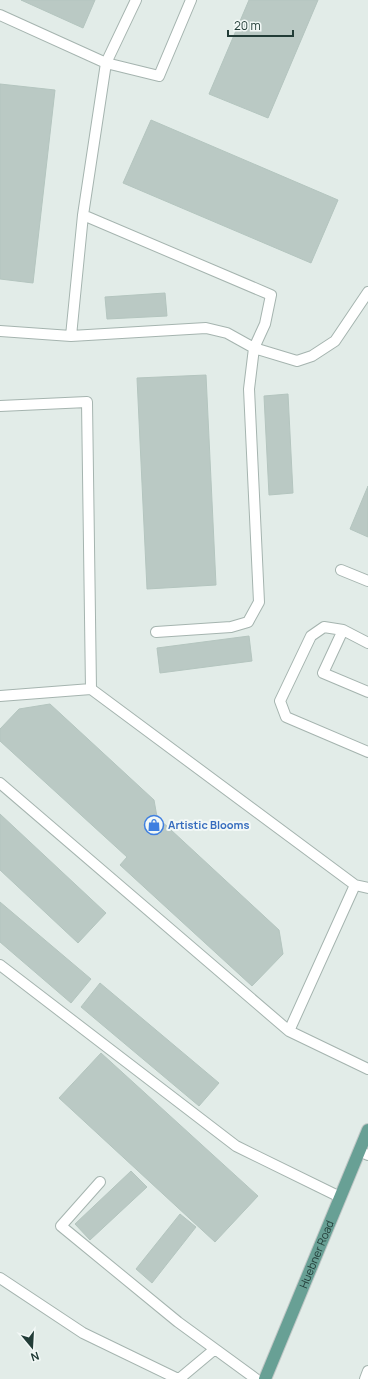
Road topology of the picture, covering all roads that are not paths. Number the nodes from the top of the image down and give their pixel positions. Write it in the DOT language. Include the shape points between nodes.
graph roads {
  1 [pos="136,0"];
  2 [pos="191,0"];
  3 [pos="0,15"];
  4 [pos="106,64"];
  5 [pos="84,215"];
  6 [pos="368,292"];
  7 [pos="0,331"];
  8 [pos="71,336"];
  9 [pos="254,348"];
  10 [pos="0,406"];
  11 [pos="341,570"];
  12 [pos="368,581"];
  13 [pos="343,630"];
  14 [pos="156,632"];
  15 [pos="368,642"];
  16 [pos="91,689"];
  17 [pos="368,692"];
  18 [pos="0,696"];
  19 [pos="368,752"];
  20 [pos="0,783"];
  21 [pos="355,885"];
  22 [pos="368,888"];
  23 [pos="0,965"];
  24 [pos="289,1031"];
  25 [pos="368,1069"];
  26 [pos="368,1130"];
  27 [pos="364,1153"];
  28 [pos="100,1182"];
  29 [pos="340,1197"];
  30 [pos="0,1278"];
  31 [pos="215,1350"];
  32 [pos="368,1371"];
  33 [pos="178,1379"];
  34 [pos="256,1379"];
  35 [pos="264,1379"];
  36 [pos="365,1379"];
  1 -- 4 [label="lane"];
  2 -- 4 [label="lane" via="159,76"];
  3 -- 4 [label="lane"];
  4 -- 5 [label="lane"];
  5 -- 8 [label="lane"];
  5 -- 9 [label="lane" via="271,295 265,324"];
  6 -- 9 [label="lane" via="335,341 312,356 297,361"];
  7 -- 8 [label="lane"];
  8 -- 9 [label="lane" via="206,328 227,333"];
  9 -- 14 [label="lane" via="249,389 259,602 248,622 231,627"];
  10 -- 16 [label="lane" via="87,402"];
  11 -- 12 [label="lane"];
  13 -- 15 [label="lane"];
  13 -- 17 [label="lane" via="324,673"];
  13 -- 19 [label="lane" via="324,627 311,636 280,702 286,718"];
  16 -- 18 [label="lane"];
  16 -- 21 [label="lane"];
  20 -- 24 [label="lane"];
  21 -- 22 [label="lane"];
  21 -- 24 [label="lane"];
  23 -- 29 [label="lane" via="236,1146"];
  24 -- 25 [label="lane"];
  26 -- 27 [label="main road, Huebner Road"];
  27 -- 29 [label="main road, Huebner Road"];
  28 -- 31 [label="lane" via="61,1226"];
  29 -- 35 [label="main road, Huebner Road"];
  30 -- 33 [label="lane" via="83,1333"];
  31 -- 33 [label="lane"];
  31 -- 34 [label="lane"];
  32 -- 36 [label="lane"];
}
